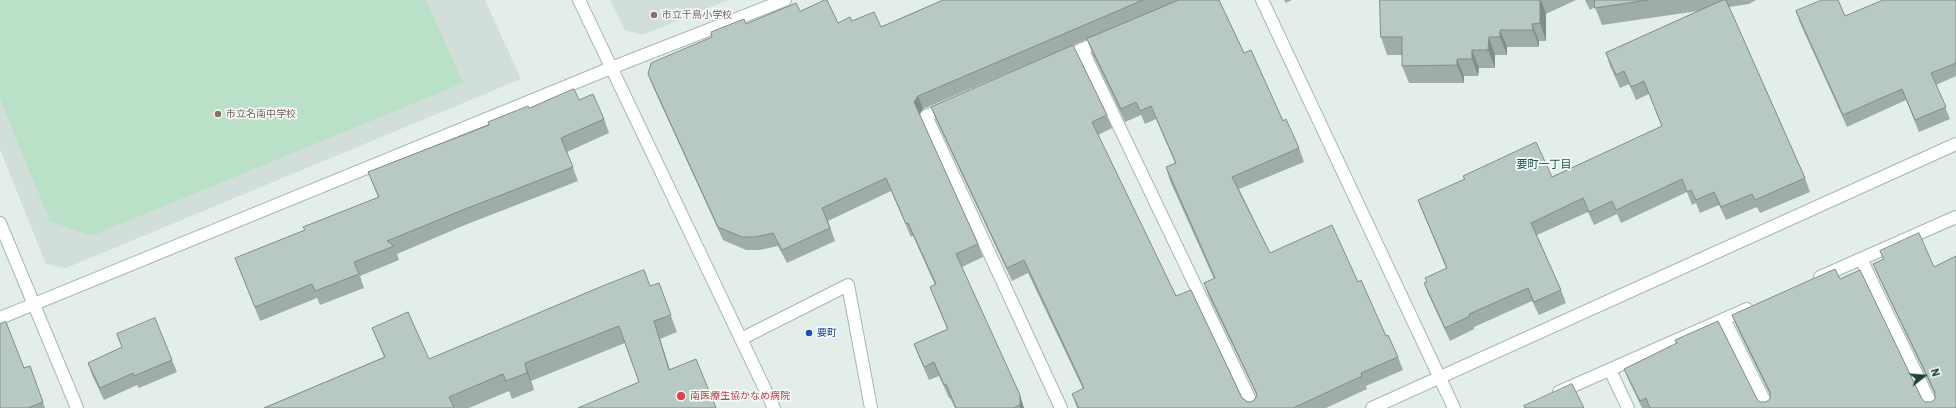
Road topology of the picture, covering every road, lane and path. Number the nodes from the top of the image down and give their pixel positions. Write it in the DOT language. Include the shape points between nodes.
graph roads {
  1 [pos="579,0"];
  2 [pos="785,0"];
  3 [pos="1262,0"];
  4 [pos="1117,34"];
  5 [pos="1082,49"];
  6 [pos="1053,62"];
  7 [pos="611,68"];
  8 [pos="962,101"];
  9 [pos="1956,144"];
  10 [pos="1956,217"];
  11 [pos="0,223"];
  12 [pos="1861,259"];
  13 [pos="1810,281"];
  14 [pos="1760,304"];
  15 [pos="33,305"];
  16 [pos="0,318"];
  17 [pos="1724,320"];
  18 [pos="741,339"];
  19 [pos="1610,370"];
  20 [pos="1439,379"];
  21 [pos="1545,398"];
  22 [pos="77,408"];
  23 [pos="774,408"];
  24 [pos="871,408"];
  25 [pos="1061,408"];
  26 [pos="1254,408"];
  27 [pos="1372,408"];
  28 [pos="1454,408"];
  29 [pos="1628,408"];
  30 [pos="1768,408"];
  31 [pos="1933,408"];
  1 -- 7 [label="street"];
  2 -- 7 [label="street"];
  3 -- 20 [label="street"];
  4 -- 5 [label="street"];
  5 -- 6 [label="street"];
  5 -- 26 [label="street"];
  7 -- 15 [label="street"];
  7 -- 18 [label="street"];
  8 -- 25 [label="street" via="926,116"];
  9 -- 20 [label="street"];
  10 -- 12 [label="street"];
  11 -- 15 [label="street"];
  12 -- 13 [label="street"];
  12 -- 31 [label="street"];
  14 -- 17 [label="street"];
  15 -- 16 [label="street"];
  15 -- 22 [label="street"];
  17 -- 19 [label="street"];
  17 -- 30 [label="street"];
  18 -- 23 [label="street"];
  18 -- 24 [label="street" via="848,285"];
  19 -- 21 [label="street"];
  19 -- 29 [label="street"];
  20 -- 27 [label="street"];
  20 -- 28 [label="street"];
}
